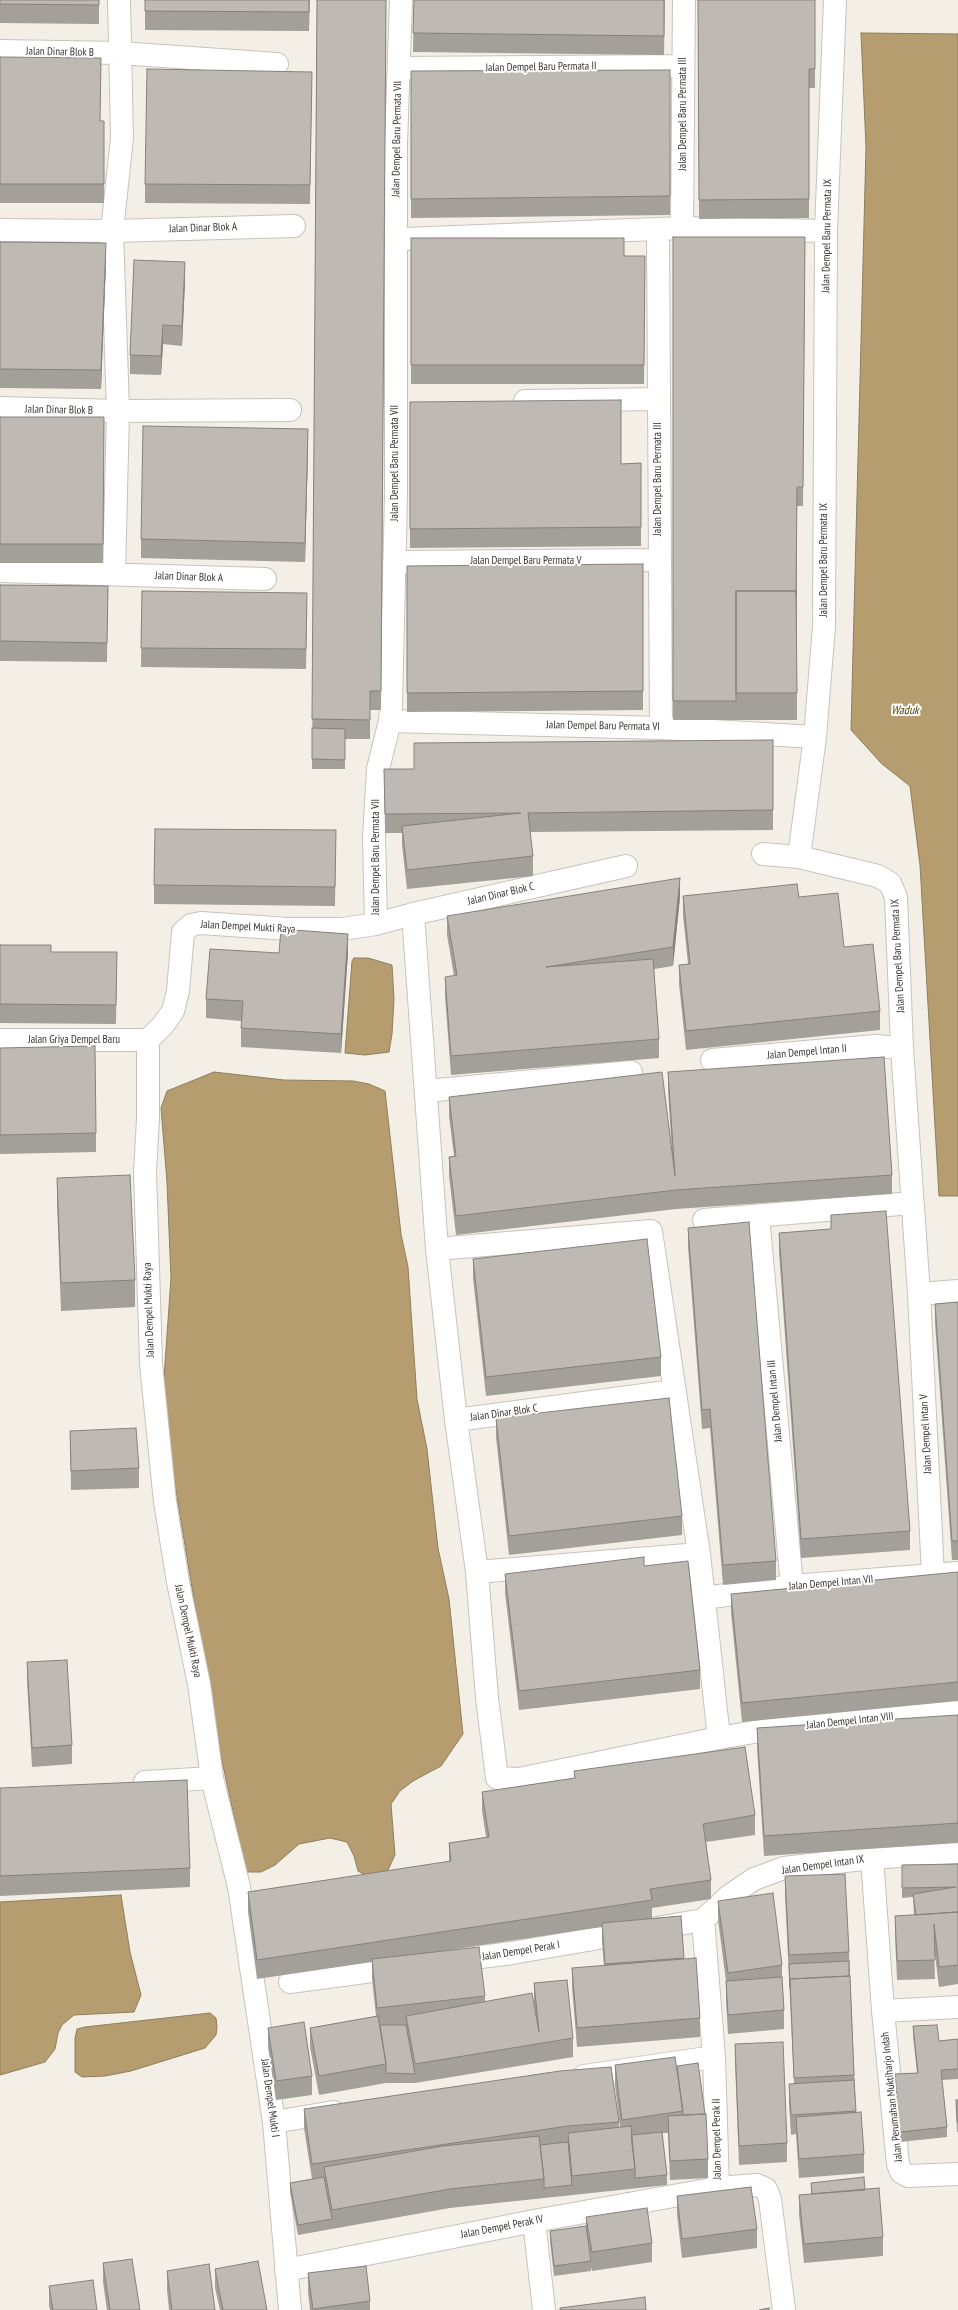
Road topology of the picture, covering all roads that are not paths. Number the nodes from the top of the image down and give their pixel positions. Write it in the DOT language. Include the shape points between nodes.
graph roads {
  1 [pos="119,0"];
  2 [pos="401,0"];
  3 [pos="684,0"];
  4 [pos="835,0"];
  5 [pos="0,50"];
  6 [pos="120,53"];
  7 [pos="277,64"];
  8 [pos="682,66"];
  9 [pos="399,68"];
  10 [pos="294,226"];
  11 [pos="682,228"];
  12 [pos="0,230"];
  13 [pos="658,230"];
  14 [pos="112,231"];
  15 [pos="826,231"];
  16 [pos="395,239"];
  17 [pos="658,399"];
  18 [pos="507,401"];
  19 [pos="395,403"];
  20 [pos="419,403"];
  21 [pos="0,408"];
  22 [pos="290,410"];
  23 [pos="118,411"];
  24 [pos="659,560"];
  25 [pos="394,562"];
  26 [pos="0,571"];
  27 [pos="114,574"];
  28 [pos="265,579"];
  29 [pos="390,721"];
  30 [pos="660,728"];
  31 [pos="815,737"];
  32 [pos="763,854"];
  33 [pos="799,856"];
  34 [pos="626,866"];
  35 [pos="413,914"];
  36 [pos="376,924"];
  37 [pos="0,1040"];
  38 [pos="148,1040"];
  39 [pos="902,1048"];
  40 [pos="712,1060"];
  41 [pos="631,1072"];
  42 [pos="426,1091"];
  43 [pos="912,1203"];
  44 [pos="758,1216"];
  45 [pos="704,1220"];
  46 [pos="437,1249"];
  47 [pos="958,1292"];
  48 [pos="919,1294"];
  49 [pos="674,1390"];
  50 [pos="456,1420"];
  51 [pos="699,1554"];
  52 [pos="477,1572"];
  53 [pos="958,1573"];
  54 [pos="933,1575"];
  55 [pos="792,1586"];
  56 [pos="704,1598"];
  57 [pos="958,1710"];
  58 [pos="719,1738"];
  59 [pos="212,1778"];
  60 [pos="126,1783"];
  61 [pos="958,1852"];
  62 [pos="872,1858"];
  63 [pos="239,1887"];
  64 [pos="703,1920"];
  65 [pos="290,1982"];
  66 [pos="958,2007"];
  67 [pos="883,2011"];
  68 [pos="714,2057"];
  69 [pos="565,2079"];
  70 [pos="352,2110"];
  71 [pos="274,2122"];
  72 [pos="958,2174"];
  73 [pos="718,2188"];
  74 [pos="534,2221"];
  75 [pos="286,2270"];
  76 [pos="290,2310"];
  77 [pos="544,2310"];
  78 [pos="784,2310"];
  1 -- 6 [label="street"];
  2 -- 9 [label="street, Jalan Dempel Baru Permata VII"];
  3 -- 8 [label="street, Jalan Dempel Baru Permata III"];
  4 -- 15 [label="street, Jalan Dempel Baru Permata IX"];
  5 -- 6 [label="street, Jalan Dinar Blok B"];
  6 -- 7 [label="street"];
  6 -- 14 [label="street" via="122,138"];
  8 -- 9 [label="street, Jalan Dempel Baru Permata II"];
  8 -- 11 [label="street, Jalan Dempel Baru Permata III"];
  9 -- 16 [label="street, Jalan Dempel Baru Permata VII"];
  10 -- 14 [label="street, Jalan Dinar Blok A"];
  11 -- 13 [label="street"];
  11 -- 15 [label="street"];
  12 -- 14 [label="street"];
  13 -- 16 [label="street"];
  13 -- 17 [label="street, Jalan Dempel Baru Permata III"];
  14 -- 23 [label="street"];
  15 -- 31 [label="street, Jalan Dempel Baru Permata IX" via="824,626"];
  16 -- 19 [label="street, Jalan Dempel Baru Permata VII"];
  17 -- 18 [label="street"];
  17 -- 24 [label="street, Jalan Dempel Baru Permata III"];
  19 -- 20 [label="street"];
  19 -- 25 [label="street, Jalan Dempel Baru Permata VII"];
  21 -- 23 [label="street, Jalan Dinar Blok B"];
  22 -- 23 [label="street"];
  23 -- 27 [label="street"];
  24 -- 25 [label="street, Jalan Dempel Baru Permata V"];
  24 -- 30 [label="street, Jalan Dempel Baru Permata III"];
  25 -- 29 [label="street, Jalan Dempel Baru Permata VII"];
  26 -- 27 [label="street"];
  27 -- 28 [label="street, Jalan Dinar Blok A"];
  29 -- 30 [label="street, Jalan Dempel Baru Permata VI"];
  29 -- 36 [label="street, Jalan Dempel Baru Permata VII" via="378,769 374,837"];
  30 -- 31 [label="street, Jalan Dempel Baru Permata VI"];
  31 -- 33 [label="street, Jalan Dempel Baru Permata IX"];
  32 -- 33 [label="street"];
  33 -- 39 [label="street, Jalan Dempel Baru Permata IX" via="878,876 890,883 896,897"];
  34 -- 35 [label="street, Jalan Dinar Blok C"];
  35 -- 36 [label="street, Jalan Dinar Blok C"];
  35 -- 42 [label="street, Jalan Dinar Blok C" via="413,944"];
  36 -- 38 [label="street, Jalan Dempel Mukti Raya" via="342,929 288,929 201,923 191,925 183,932 178,991 173,1011"];
  37 -- 38 [label="street, Jalan Griya Dempel Baru"];
  38 -- 59 [label="street, Jalan Dempel Mukti Raya" via="145,1171 151,1364 166,1502 178,1582 199,1684"];
  39 -- 40 [label="street, Jalan Dempel Intan II" via="875,1046"];
  39 -- 43 [label="street, Jalan Dempel Baru Permata IX"];
  41 -- 42 [label="street"];
  42 -- 46 [label="street, Jalan Dinar Blok C"];
  43 -- 44 [label="street"];
  43 -- 48 [label="street, Jalan Dempel Intan V"];
  44 -- 45 [label="street"];
  44 -- 55 [label="street, Jalan Dempel Intan III"];
  46 -- 49 [label="street" via="651,1232"];
  46 -- 50 [label="street, Jalan Dinar Blok C"];
  47 -- 48 [label="street"];
  48 -- 54 [label="street, Jalan Dempel Intan V"];
  49 -- 50 [label="street, Jalan Dinar Blok C"];
  49 -- 51 [label="street"];
  50 -- 52 [label="street"];
  51 -- 52 [label="street"];
  51 -- 56 [label="street"];
  52 -- 58 [label="street, Jalan Dempel Intan VIII" via="487,1698 497,1778 518,1779"];
  53 -- 54 [label="street, Jalan Dempel Intan VII"];
  54 -- 55 [label="street, Jalan Dempel Intan VII"];
  55 -- 56 [label="street, Jalan Dempel Intan VII"];
  56 -- 58 [label="street"];
  57 -- 58 [label="street, Jalan Dempel Intan VIII" via="777,1728"];
  59 -- 60 [label="street"];
  59 -- 63 [label="street, Jalan Dempel Mukti Raya"];
  61 -- 62 [label="street, Jalan Dempel Intan IX"];
  62 -- 64 [label="street, Jalan Dempel Intan IX" via="784,1868 754,1879 729,1896"];
  62 -- 67 [label="street, Jalan Perumahan Muktiharjo Indah"];
  63 -- 71 [label="street, Jalan Dempel Mukti I"];
  64 -- 65 [label="street, Jalan Dempel Perak I" via="512,1953"];
  64 -- 68 [label="street, Jalan Dempel Perak II"];
  66 -- 67 [label="street"];
  67 -- 72 [label="street, Jalan Perumahan Muktiharjo Indah" via="898,2164 901,2172 908,2176"];
  68 -- 69 [label="street"];
  68 -- 73 [label="street, Jalan Dempel Perak II"];
  70 -- 71 [label="street"];
  71 -- 75 [label="street, Jalan Dempel Mukti I"];
  73 -- 74 [label="street, Jalan Dempel Perak IV"];
  73 -- 78 [label="street, Jalan Dempel Perak II" via="757,2185 766,2189 770,2199"];
  74 -- 75 [label="street, Jalan Dempel Perak IV"];
  74 -- 77 [label="street"];
  75 -- 76 [label="street, Jalan Dempel Mukti I"];
}
